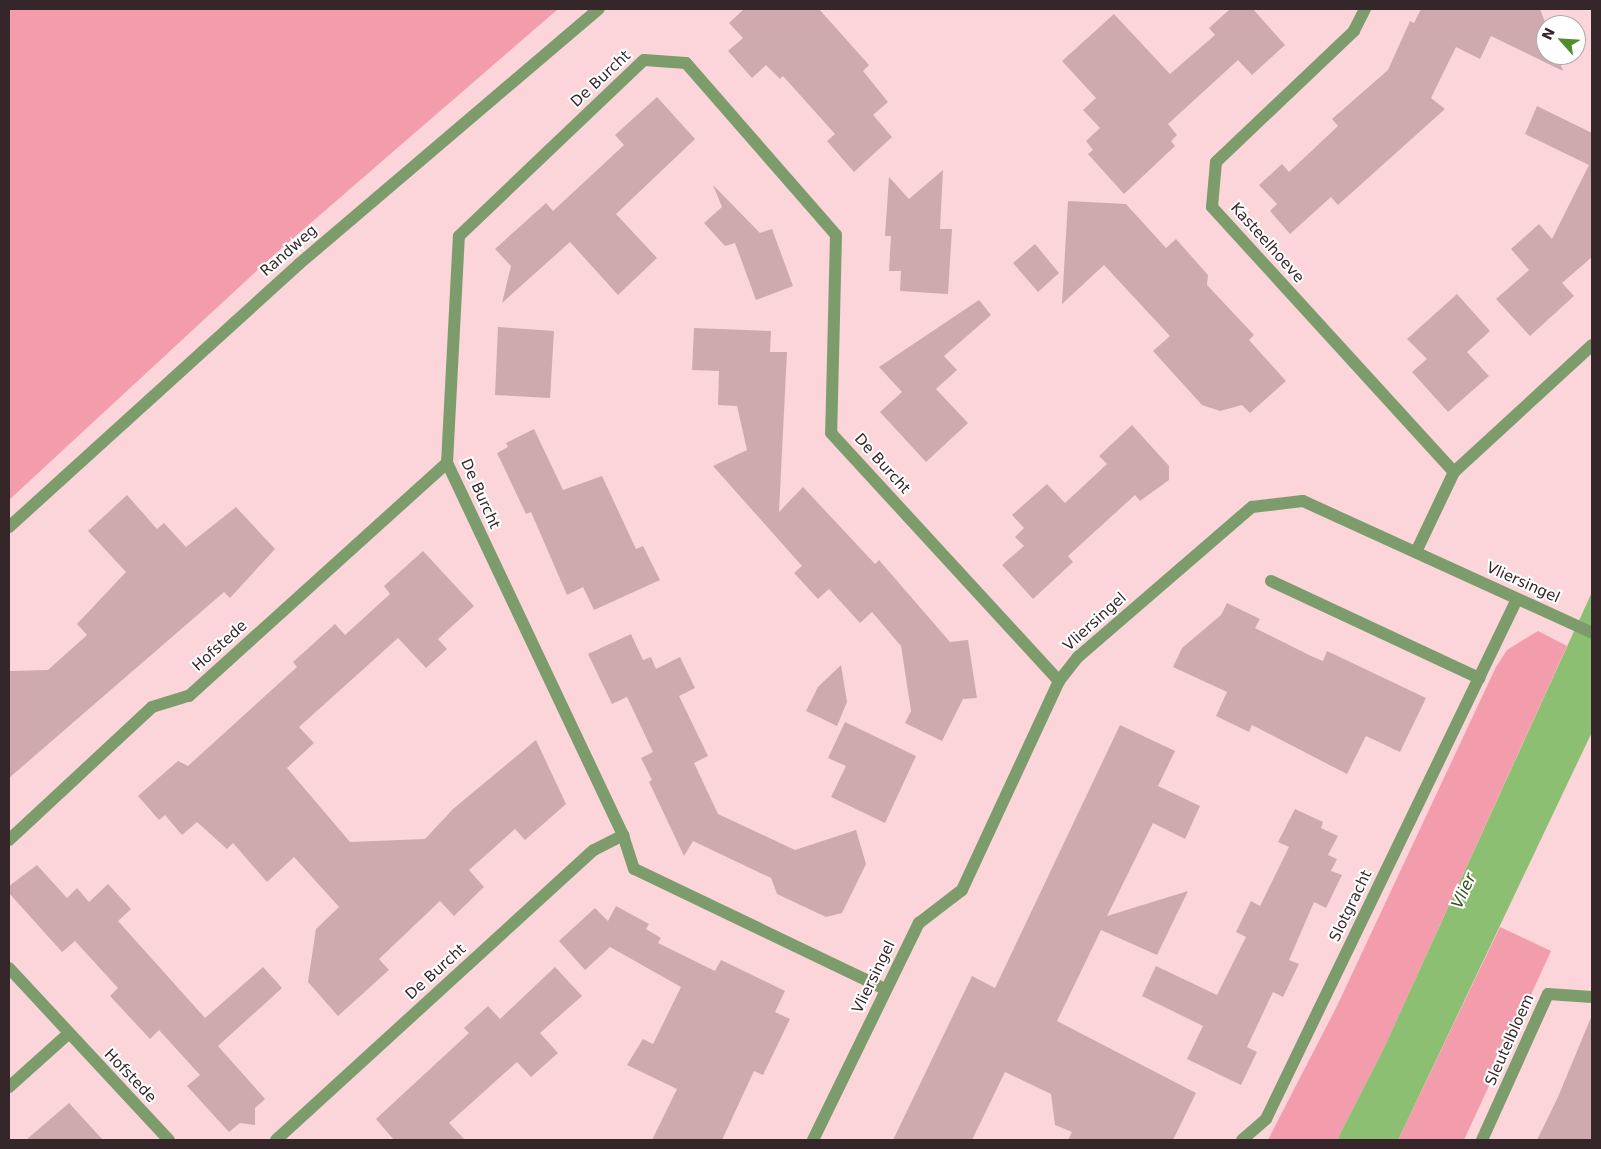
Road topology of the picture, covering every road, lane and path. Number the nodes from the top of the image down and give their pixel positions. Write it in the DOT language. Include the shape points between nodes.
graph roads {
  1 [pos="599,9"];
  2 [pos="1365,9"];
  3 [pos="1592,345"];
  4 [pos="447,463"];
  5 [pos="1454,472"];
  6 [pos="9,527"];
  7 [pos="1416,552"];
  8 [pos="1271,581"];
  9 [pos="1517,599"];
  10 [pos="1592,633"];
  11 [pos="1479,678"];
  12 [pos="1059,681"];
  13 [pos="623,835"];
  14 [pos="9,840"];
  15 [pos="9,968"];
  16 [pos="885,989"];
  17 [pos="1592,998"];
  18 [pos="68,1034"];
  19 [pos="9,1087"];
  20 [pos="169,1140"];
  21 [pos="276,1140"];
  22 [pos="813,1140"];
  23 [pos="1242,1140"];
  24 [pos="1482,1140"];
  1 -- 6 [label="street, Randweg" via="299,264"];
  2 -- 5 [label="street, Kasteelhoeve" via="1354,31 1216,162 1212,207"];
  3 -- 5 [label="street"];
  4 -- 12 [label="street, De Burcht" via="459,236 644,60 686,63 836,235 831,433"];
  4 -- 13 [label="street, De Burcht"];
  4 -- 14 [label="street, Hofstede" via="189,696 152,708"];
  5 -- 7 [label="street"];
  7 -- 9 [label="street, Vliersingel"];
  7 -- 12 [label="street, Vliersingel" via="1304,501 1252,506 1078,657"];
  8 -- 11 [label="street"];
  9 -- 10 [label="street, Vliersingel"];
  9 -- 11 [label="street, Slotgracht"];
  11 -- 23 [label="street, Slotgracht" via="1266,1119"];
  12 -- 16 [label="street, Vliersingel" via="962,890 919,923"];
  13 -- 16 [label="street, De Burcht" via="634,869"];
  13 -- 21 [label="street, De Burcht" via="594,850"];
  15 -- 18 [label="street, Hofstede"];
  16 -- 22 [label="street, Vliersingel"];
  17 -- 24 [label="street, Sleutelbloem" via="1548,994"];
  18 -- 19 [label="street"];
  18 -- 20 [label="street, Hofstede"];
}
